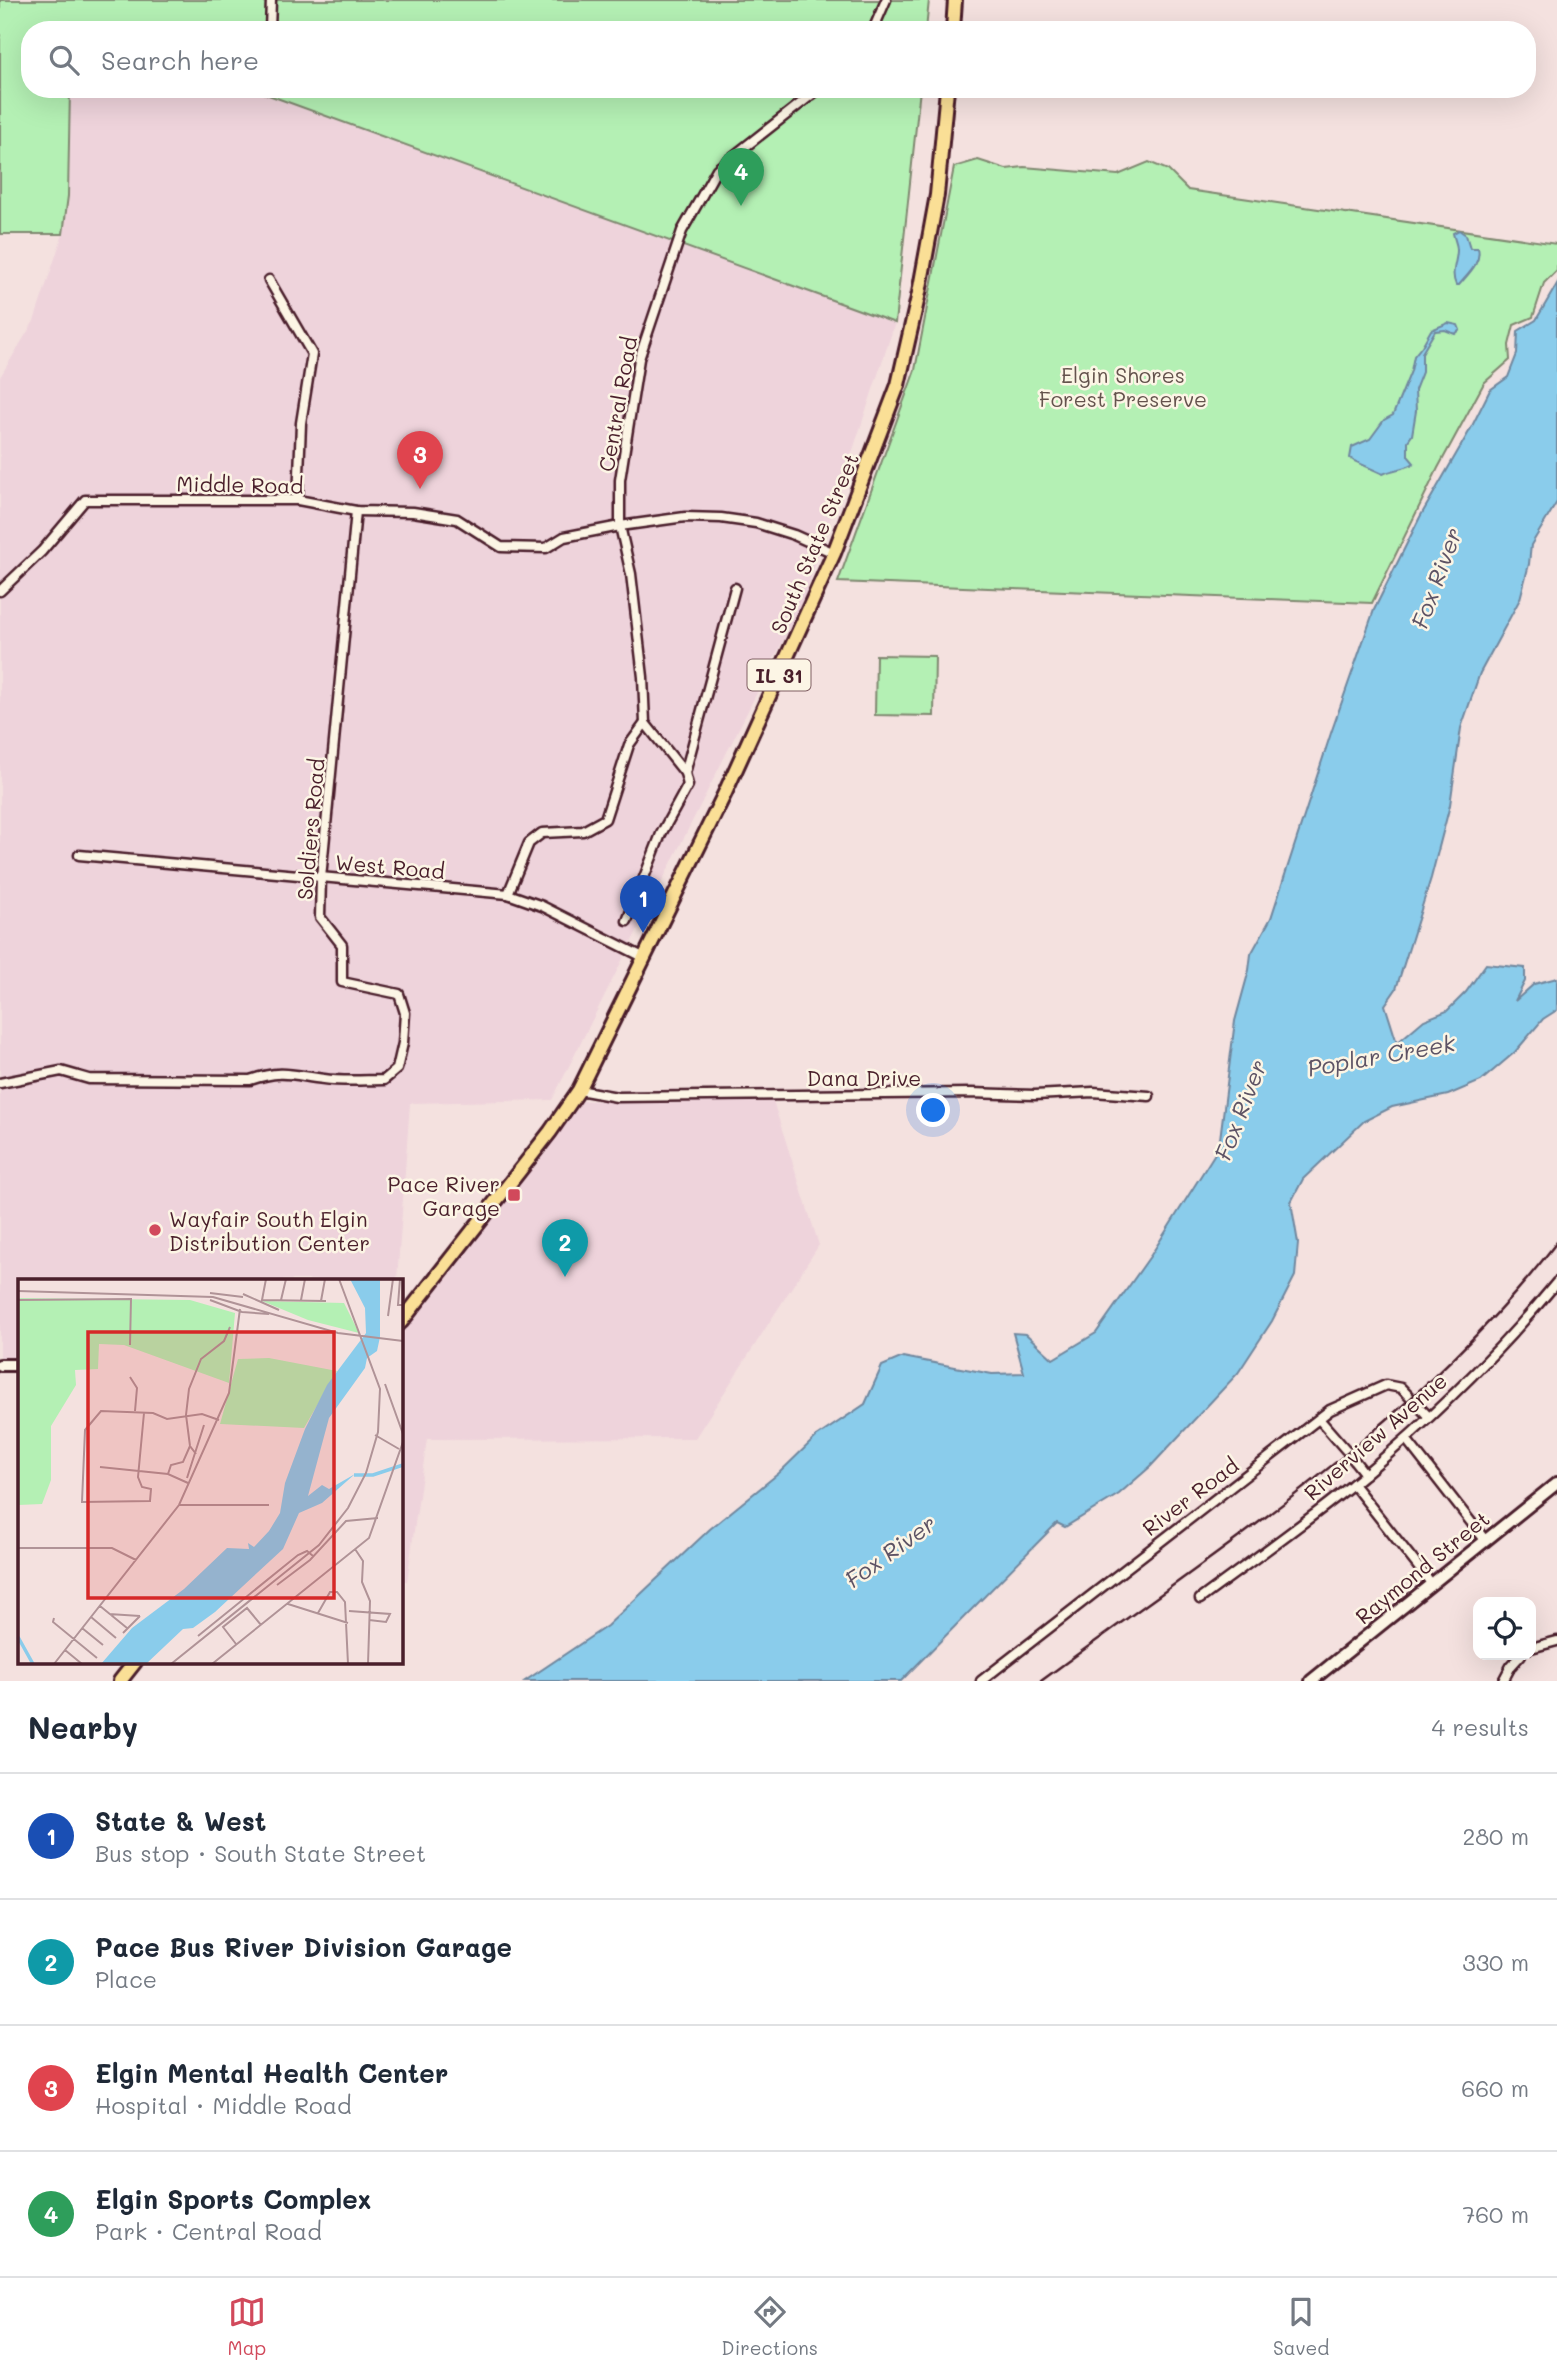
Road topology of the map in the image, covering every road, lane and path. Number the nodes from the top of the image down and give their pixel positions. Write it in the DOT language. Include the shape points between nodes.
graph roads {
  1 [pos="271,0"];
  2 [pos="886,0"];
  3 [pos="955,0"];
  4 [pos="270,21"];
  5 [pos="877,21"];
  6 [pos="954,21"];
  7 [pos="808,98"];
  8 [pos="946,98"];
  9 [pos="269,280"];
  10 [pos="298,500"];
  11 [pos="356,511"];
  12 [pos="620,526"];
  13 [pos="834,553"];
  14 [pos="735,588"];
  15 [pos="0,591"];
  16 [pos="645,723"];
  17 [pos="685,773"];
  18 [pos="79,855"];
  19 [pos="321,878"];
  20 [pos="508,894"];
  21 [pos="627,921"];
  22 [pos="643,957"];
  23 [pos="0,1083"];
  24 [pos="579,1090"];
  25 [pos="1149,1096"];
  26 [pos="1557,1282"];
  27 [pos="402,1321"];
  28 [pos="0,1365"];
  29 [pos="18,1365"];
  30 [pos="1428,1416"];
  31 [pos="1319,1419"];
  32 [pos="1406,1439"];
  33 [pos="1365,1474"];
  34 [pos="1557,1483"];
  35 [pos="1353,1484"];
  36 [pos="1485,1541"];
  37 [pos="1431,1583"];
  38 [pos="1200,1599"];
  39 [pos="1557,1641"];
  40 [pos="1536,1646"];
  41 [pos="1516,1660"];
  42 [pos="133,1664"];
  43 [pos="120,1681"];
  44 [pos="981,1681"];
  45 [pos="1311,1681"];
  46 [pos="1503,1681"];
  1 -- 4 [label="street"];
  2 -- 5 [label="street"];
  3 -- 6 [label="main road"];
  7 -- 12 [label="street, Central Road" via="718,169 681,231 639,359 620,480"];
  8 -- 13 [label="main road, South State Street / IL 31" via="937,195 898,386"];
  9 -- 10 [label="street" via="312,354 301,423"];
  10 -- 11 [label="street, Middle Road"];
  10 -- 15 [label="street, Middle Road" via="85,500"];
  11 -- 12 [label="street, Middle Road" via="413,512 457,519 500,547 545,548 564,537"];
  11 -- 19 [label="street, Soldiers Road"];
  12 -- 13 [label="street, Middle Road" via="685,517 721,518 794,535"];
  12 -- 16 [label="street, Central Road" via="631,574"];
  13 -- 22 [label="main road, South State Street / IL 31" via="725,793"];
  14 -- 17 [label="street"];
  16 -- 17 [label="street"];
  16 -- 20 [label="street" via="629,745 605,819 583,831 542,833 529,843"];
  17 -- 21 [label="street" via="688,785 661,834"];
  18 -- 19 [label="street, West Road"];
  19 -- 20 [label="street, West Road"];
  19 -- 23 [label="street, Soldiers Road" via="320,917 342,946 342,982 399,994 405,1013 397,1069 384,1080 326,1080 293,1073 250,1080 89,1079 61,1071"];
  20 -- 22 [label="street, West Road" via="542,905"];
  22 -- 24 [label="main road, South State Street / IL 31"];
  24 -- 25 [label="street, Dana Drive" via="618,1097 1093,1092"];
  24 -- 27 [label="main road, South State Street / IL 31"];
  26 -- 30 [label="street, Riverview Avenue"];
  28 -- 29 [label="street"];
  30 -- 31 [label="street, River Road" via="1401,1388 1386,1385"];
  30 -- 32 [label="street, Riverview Avenue"];
  31 -- 33 [label="street"];
  31 -- 44 [label="street, River Road"];
  32 -- 33 [label="street, Riverview Avenue"];
  32 -- 36 [label="street"];
  33 -- 35 [label="street, Riverview Avenue"];
  34 -- 36 [label="street, Raymond Street"];
  35 -- 37 [label="street"];
  35 -- 38 [label="street, Riverview Avenue"];
  36 -- 37 [label="street, Raymond Street"];
  37 -- 45 [label="street, Raymond Street"];
  39 -- 40 [label="street"];
  41 -- 46 [label="street"];
  42 -- 43 [label="main road"];
}
